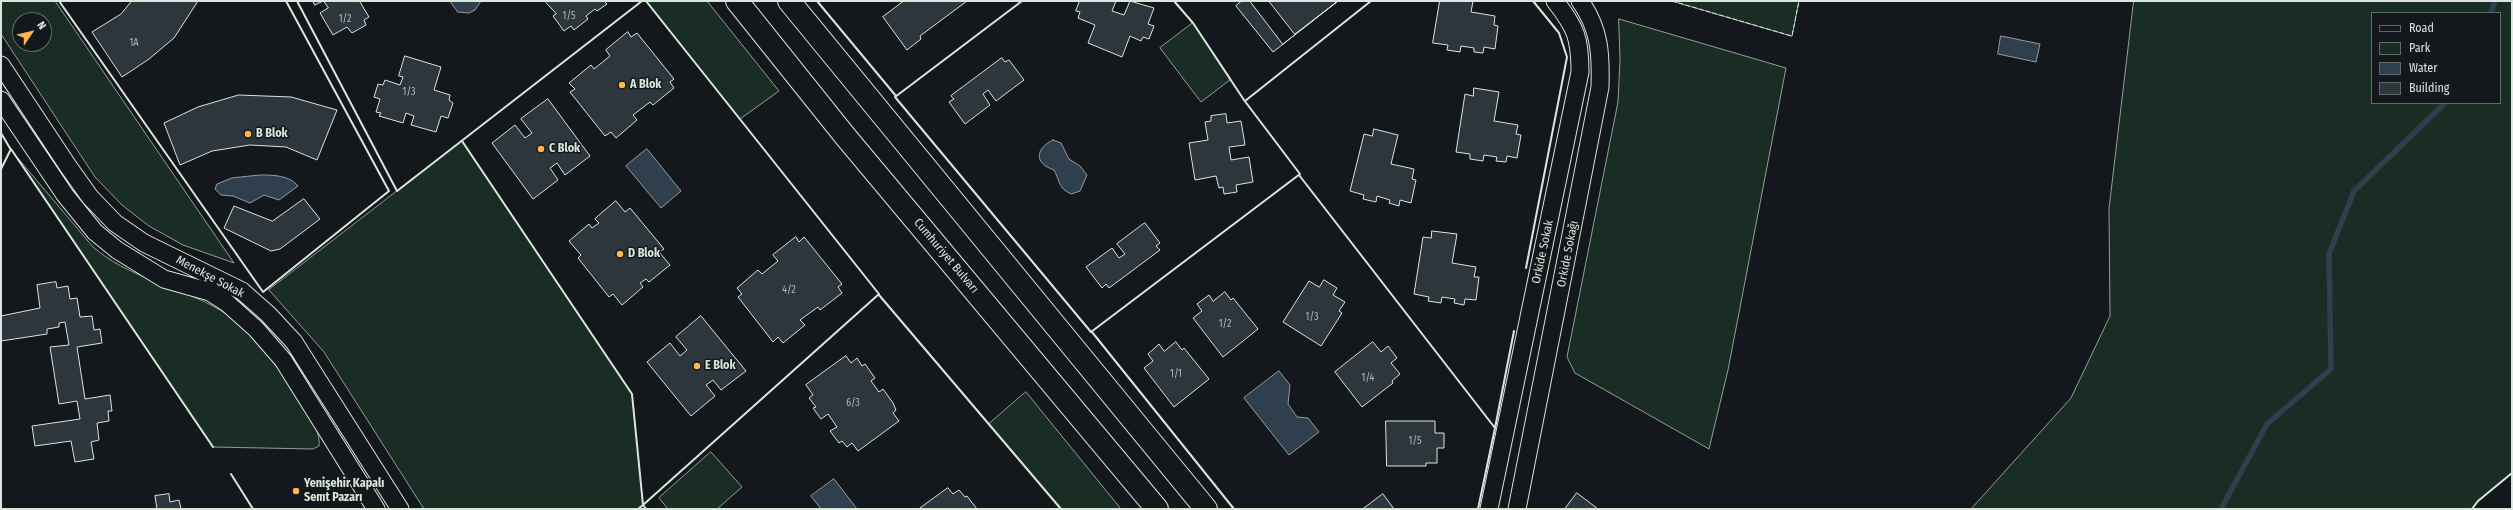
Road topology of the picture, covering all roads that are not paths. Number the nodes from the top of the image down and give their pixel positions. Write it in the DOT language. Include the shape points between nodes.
graph roads {
  1 [pos="737,1"];
  2 [pos="789,1"];
  3 [pos="1555,1"];
  4 [pos="1580,1"];
  5 [pos="1,65"];
  6 [pos="1,100"];
  7 [pos="361,447"];
  8 [pos="344,458"];
  9 [pos="376,509"];
  10 [pos="400,509"];
  11 [pos="1157,509"];
  12 [pos="1206,509"];
  13 [pos="1489,509"];
  14 [pos="1517,509"];
  1 -- 11 [label="street, Cumhuriyet Bulvarı" via="845,136"];
  2 -- 12 [label="street"];
  3 -- 13 [label="street, Orkide Sokak" via="1572,22 1577,35 1580,72"];
  4 -- 14 [label="street, Orkide Sokağı" via="1595,26 1599,40 1600,87"];
  5 -- 7 [label="street, Menekşe Sokak" via="90,197 115,223 144,244 242,291 268,314 294,342"];
  6 -- 8 [label="street, Menekşe Sokak" via="64,195 95,232 117,250 164,279 210,292 227,303 256,329 284,360"];
  7 -- 8 [label="street"];
  7 -- 10 [label="street, Menekşe Sokak"];
  8 -- 9 [label="street, Menekşe Sokak"];
}
